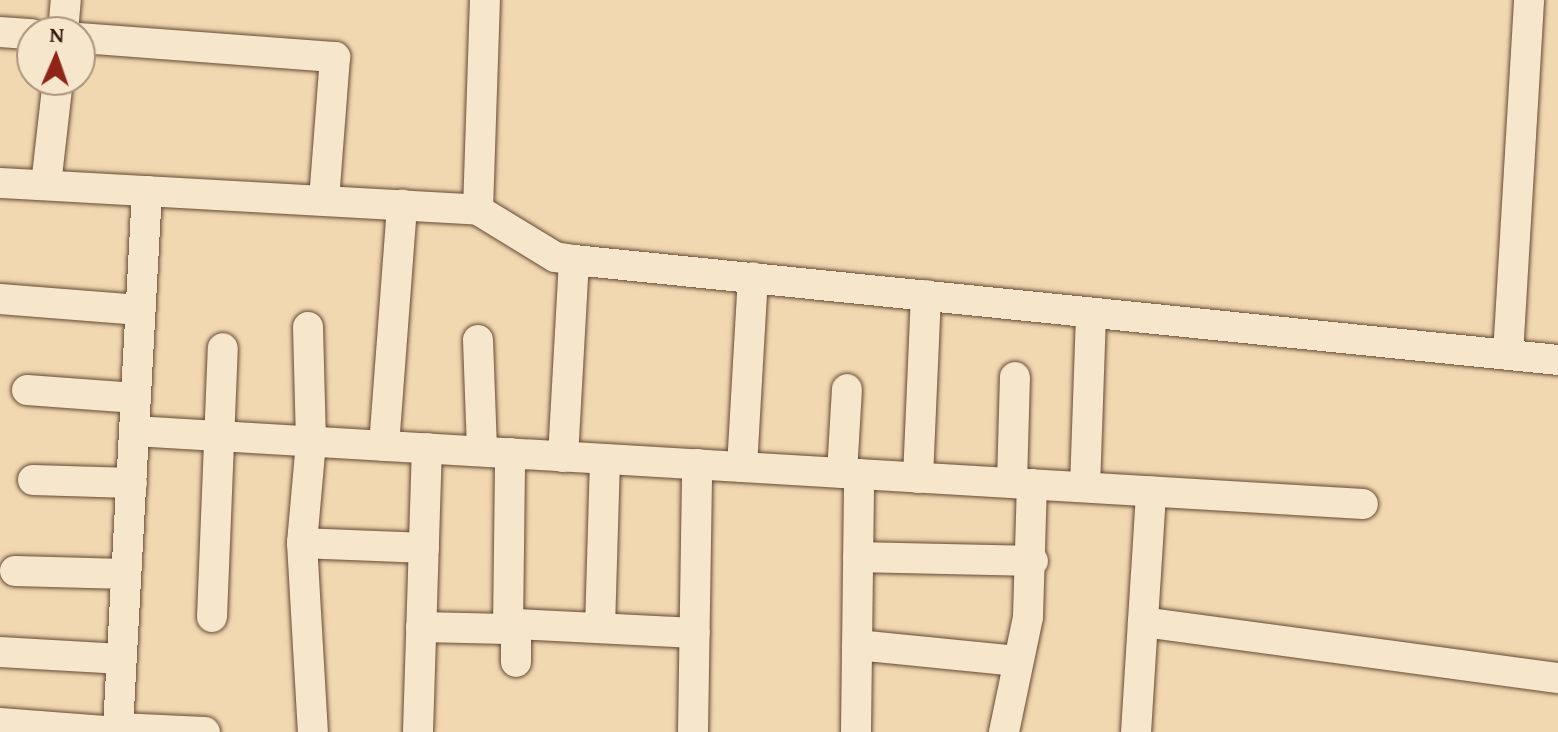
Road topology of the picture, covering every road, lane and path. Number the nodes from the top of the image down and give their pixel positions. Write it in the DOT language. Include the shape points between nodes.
graph roads {
  1 [pos="485,0"];
  2 [pos="1529,0"];
  3 [pos="96,39"];
  4 [pos="56,96"];
  5 [pos="0,183"];
  6 [pos="46,185"];
  7 [pos="147,191"];
  8 [pos="324,201"];
  9 [pos="402,205"];
  10 [pos="478,210"];
  11 [pos="574,260"];
  12 [pos="753,277"];
  13 [pos="926,295"];
  14 [pos="0,299"];
  15 [pos="140,310"];
  16 [pos="1091,313"];
  17 [pos="308,327"];
  18 [pos="478,340"];
  19 [pos="223,348"];
  20 [pos="1508,355"];
  21 [pos="1558,360"];
  22 [pos="1015,377"];
  23 [pos="847,389"];
  24 [pos="27,390"];
  25 [pos="136,398"];
  26 [pos="134,431"];
  27 [pos="219,436"];
  28 [pos="311,442"];
  29 [pos="384,446"];
  30 [pos="427,448"];
  31 [pos="496,451"];
  32 [pos="563,457"];
  33 [pos="605,459"];
  34 [pos="697,464"];
  35 [pos="742,467"];
  36 [pos="850,474"];
  37 [pos="918,478"];
  38 [pos="33,480"];
  39 [pos="132,483"];
  40 [pos="1022,484"];
  41 [pos="1085,487"];
  42 [pos="1151,491"];
  43 [pos="1363,504"];
  44 [pos="302,543"];
  45 [pos="424,548"];
  46 [pos="858,557"];
  47 [pos="1033,561"];
  48 [pos="15,571"];
  49 [pos="126,574"];
  50 [pos="212,617"];
  51 [pos="1143,622"];
  52 [pos="421,627"];
  53 [pos="512,627"];
  54 [pos="600,628"];
  55 [pos="695,633"];
  56 [pos="857,645"];
  57 [pos="0,652"];
  58 [pos="122,659"];
  59 [pos="1017,661"];
  60 [pos="516,662"];
  61 [pos="1558,678"];
  62 [pos="0,723"];
  63 [pos="118,730"];
  64 [pos="205,732"];
  65 [pos="313,732"];
  66 [pos="418,732"];
  67 [pos="693,732"];
  68 [pos="856,732"];
  69 [pos="1004,732"];
  70 [pos="1136,732"];
  1 -- 10 [label="street"];
  2 -- 20 [label="street"];
  3 -- 8 [label="street" via="335,57"];
  4 -- 6 [label="street"];
  5 -- 6 [label="street"];
  6 -- 7 [label="street"];
  7 -- 8 [label="street"];
  7 -- 15 [label="street"];
  8 -- 9 [label="street"];
  9 -- 10 [label="street"];
  9 -- 29 [label="street"];
  10 -- 11 [label="street" via="555,257"];
  11 -- 12 [label="street"];
  11 -- 32 [label="street"];
  12 -- 13 [label="street"];
  12 -- 35 [label="street"];
  13 -- 16 [label="street"];
  13 -- 37 [label="street"];
  14 -- 15 [label="street"];
  15 -- 25 [label="street"];
  16 -- 20 [label="street"];
  16 -- 41 [label="street"];
  17 -- 28 [label="street"];
  18 -- 31 [label="street"];
  19 -- 27 [label="street"];
  20 -- 21 [label="street"];
  22 -- 40 [label="street"];
  23 -- 36 [label="street"];
  24 -- 25 [label="street"];
  25 -- 26 [label="street"];
  26 -- 27 [label="street"];
  26 -- 39 [label="street"];
  27 -- 28 [label="street"];
  27 -- 50 [label="street"];
  28 -- 29 [label="street"];
  28 -- 44 [label="street"];
  29 -- 30 [label="street"];
  30 -- 31 [label="street"];
  30 -- 45 [label="street"];
  31 -- 32 [label="street"];
  31 -- 53 [label="street"];
  32 -- 33 [label="street"];
  33 -- 34 [label="street"];
  33 -- 54 [label="street"];
  34 -- 35 [label="street"];
  34 -- 55 [label="street"];
  35 -- 36 [label="street"];
  36 -- 37 [label="street"];
  36 -- 46 [label="street"];
  37 -- 40 [label="street"];
  38 -- 39 [label="street"];
  39 -- 49 [label="street"];
  40 -- 41 [label="street"];
  40 -- 47 [label="street"];
  41 -- 42 [label="street"];
  42 -- 43 [label="street"];
  42 -- 51 [label="street"];
  44 -- 45 [label="street"];
  44 -- 65 [label="street"];
  45 -- 52 [label="street"];
  46 -- 47 [label="street"];
  46 -- 56 [label="street"];
  47 -- 59 [label="street"];
  48 -- 49 [label="street"];
  49 -- 58 [label="street"];
  51 -- 61 [label="street"];
  51 -- 70 [label="street"];
  52 -- 53 [label="street"];
  52 -- 66 [label="street"];
  53 -- 54 [label="street"];
  53 -- 60 [label="street"];
  54 -- 55 [label="street"];
  55 -- 67 [label="street"];
  56 -- 59 [label="street"];
  56 -- 68 [label="street"];
  57 -- 58 [label="street"];
  58 -- 63 [label="street"];
  59 -- 69 [label="street"];
  62 -- 63 [label="street"];
  63 -- 64 [label="street"];
}
